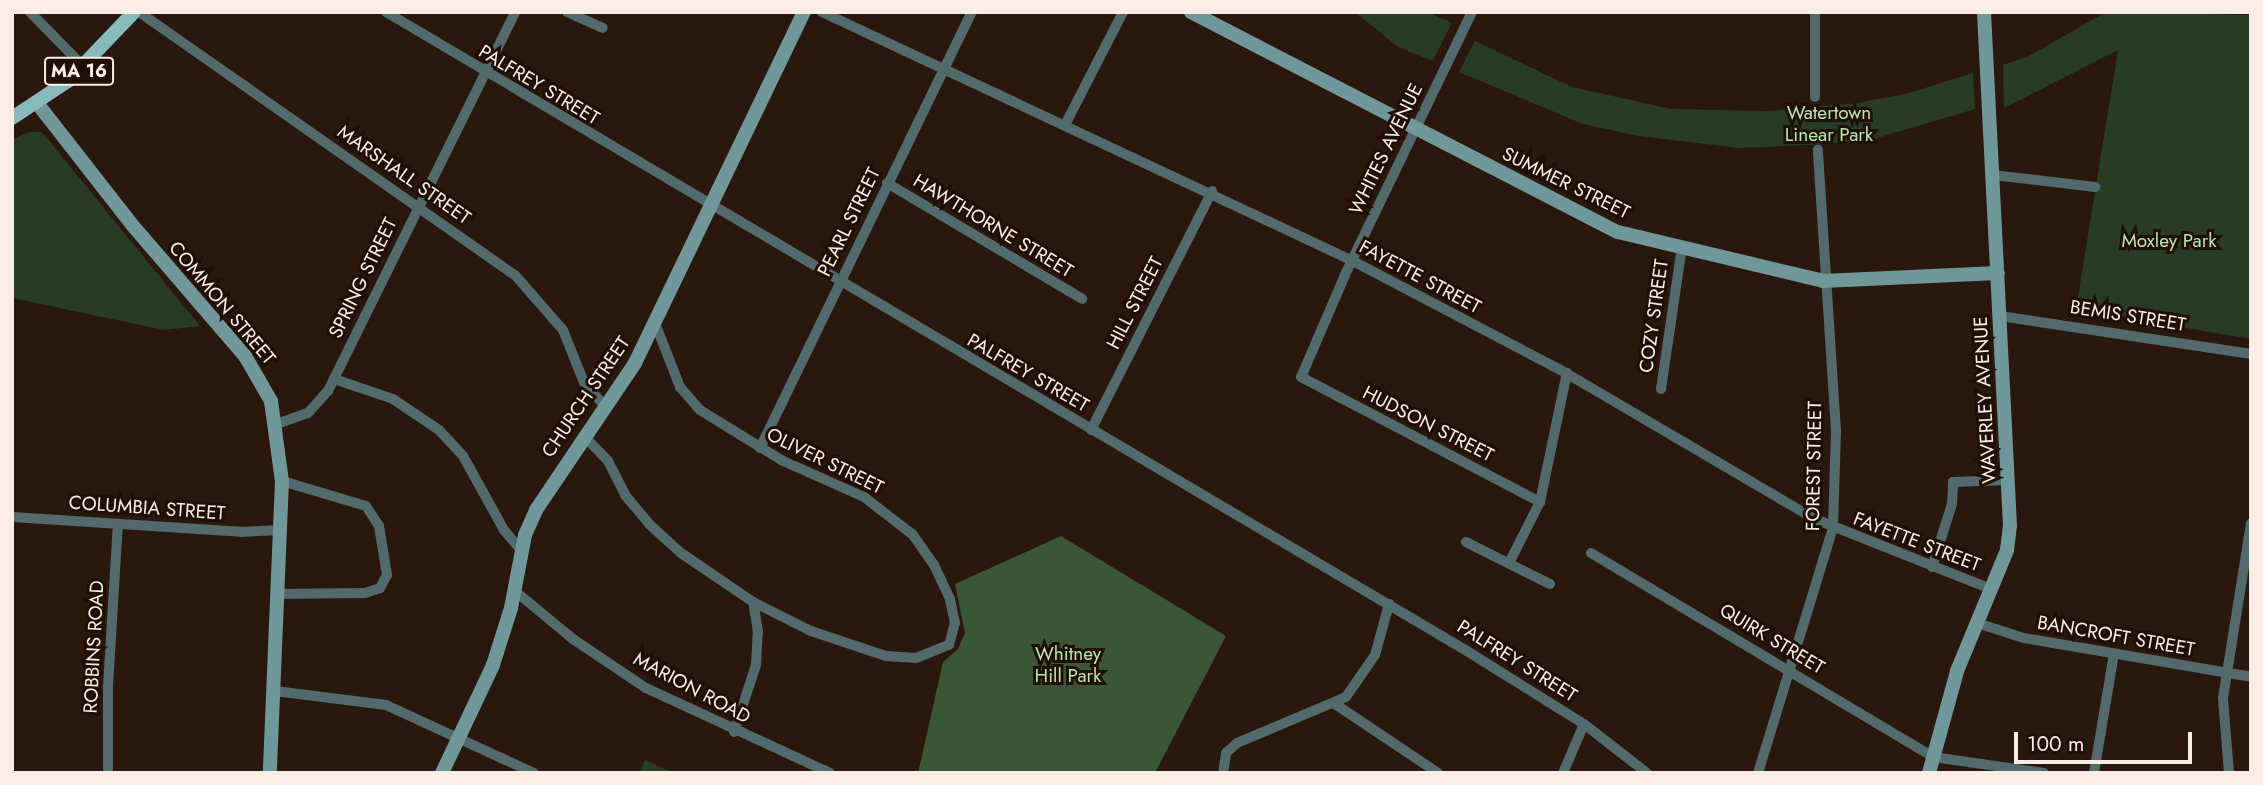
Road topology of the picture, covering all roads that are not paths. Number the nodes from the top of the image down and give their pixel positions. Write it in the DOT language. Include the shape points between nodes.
graph roads {
  1 [pos="30,12"];
  2 [pos="137,12"];
  3 [pos="386,12"];
  4 [pos="515,12"];
  5 [pos="567,12"];
  6 [pos="804,12"];
  7 [pos="822,12"];
  8 [pos="972,12"];
  9 [pos="1122,12"];
  10 [pos="1191,12"];
  11 [pos="1472,12"];
  12 [pos="1815,12"];
  13 [pos="1984,12"];
  14 [pos="603,28"];
  15 [pos="84,66"];
  16 [pos="944,68"];
  17 [pos="484,73"];
  18 [pos="1815,97"];
  19 [pos="37,103"];
  20 [pos="12,118"];
  21 [pos="1066,123"];
  22 [pos="1416,128"];
  23 [pos="1818,150"];
  24 [pos="1993,175"];
  25 [pos="887,183"];
  26 [pos="2095,187"];
  27 [pos="1212,191"];
  28 [pos="419,206"];
  29 [pos="711,207"];
  30 [pos="1682,247"];
  31 [pos="1351,260"];
  32 [pos="1998,274"];
  33 [pos="1823,281"];
  34 [pos="840,282"];
  35 [pos="1082,299"];
  36 [pos="2000,316"];
  37 [pos="655,323"];
  38 [pos="2251,354"];
  39 [pos="1567,373"];
  40 [pos="1301,377"];
  41 [pos="334,379"];
  42 [pos="1661,389"];
  43 [pos="606,407"];
  44 [pos="277,424"];
  45 [pos="1091,430"];
  46 [pos="586,436"];
  47 [pos="760,448"];
  48 [pos="2009,480"];
  49 [pos="282,481"];
  50 [pos="1540,502"];
  51 [pos="12,517"];
  52 [pos="2251,523"];
  53 [pos="118,524"];
  54 [pos="1833,527"];
  55 [pos="279,530"];
  56 [pos="1466,542"];
  57 [pos="521,550"];
  58 [pos="1591,553"];
  59 [pos="1509,563"];
  60 [pos="1932,567"];
  61 [pos="1550,584"];
  62 [pos="1991,589"];
  63 [pos="515,591"];
  64 [pos="278,594"];
  65 [pos="753,603"];
  66 [pos="1389,604"];
  67 [pos="1977,623"];
  68 [pos="2114,654"];
  69 [pos="1791,670"];
  70 [pos="2226,673"];
  71 [pos="2251,677"];
  72 [pos="275,691"];
  73 [pos="1335,704"];
  74 [pos="1584,724"];
  75 [pos="734,732"];
  76 [pos="460,737"];
  77 [pos="1933,757"];
  78 [pos="108,773"];
  79 [pos="270,773"];
  80 [pos="442,773"];
  81 [pos="534,773"];
  82 [pos="830,773"];
  83 [pos="1223,773"];
  84 [pos="1438,773"];
  85 [pos="1563,773"];
  86 [pos="1647,773"];
  87 [pos="1758,773"];
  88 [pos="1929,773"];
  89 [pos="2044,773"];
  90 [pos="2094,773"];
  91 [pos="2229,773"];
  1 -- 15 [label="street"];
  2 -- 15 [label="main road, MA 16"];
  2 -- 28 [label="street, MARSHALL STREET"];
  3 -- 17 [label="street, PALFREY STREET"];
  4 -- 17 [label="street, SPRING STREET"];
  5 -- 14 [label="street"];
  6 -- 29 [label="street, CHURCH STREET"];
  7 -- 16 [label="street, FAYETTE STREET"];
  8 -- 16 [label="street, PEARL STREET"];
  9 -- 21 [label="street"];
  10 -- 22 [label="street, SUMMER STREET"];
  11 -- 22 [label="street, WHITES AVENUE"];
  12 -- 18 [label="street"];
  13 -- 24 [label="street, WAVERLEY AVENUE"];
  15 -- 19 [label="main road, MA 16"];
  16 -- 21 [label="street, FAYETTE STREET"];
  16 -- 25 [label="street, PEARL STREET"];
  17 -- 28 [label="street, SPRING STREET"];
  17 -- 29 [label="street, PALFREY STREET"];
  19 -- 20 [label="main road, MA 16"];
  19 -- 44 [label="street, COMMON STREET" via="134,227 255,369"];
  21 -- 27 [label="street, FAYETTE STREET"];
  22 -- 30 [label="street, SUMMER STREET" via="1618,232"];
  22 -- 31 [label="street, WHITES AVENUE"];
  23 -- 33 [label="street, FOREST STREET"];
  24 -- 26 [label="street"];
  24 -- 32 [label="street, WAVERLEY AVENUE"];
  25 -- 34 [label="street, PEARL STREET"];
  25 -- 35 [label="street, HAWTHORNE STREET"];
  27 -- 31 [label="street, FAYETTE STREET"];
  27 -- 45 [label="street, HILL STREET"];
  28 -- 41 [label="street, SPRING STREET"];
  28 -- 43 [label="street, MARSHALL STREET" via="515,275 539,299 563,330 585,385"];
  29 -- 34 [label="street, PALFREY STREET"];
  29 -- 37 [label="street, CHURCH STREET"];
  30 -- 33 [label="street, SUMMER STREET"];
  30 -- 42 [label="street, COZY STREET"];
  31 -- 39 [label="street, FAYETTE STREET"];
  31 -- 40 [label="street, WHITES AVENUE" via="1306,356"];
  32 -- 33 [label="street, SUMMER STREET"];
  32 -- 36 [label="street, WAVERLEY AVENUE"];
  33 -- 54 [label="street, FOREST STREET" via="1836,431"];
  34 -- 45 [label="street, PALFREY STREET"];
  34 -- 47 [label="street, PEARL STREET"];
  36 -- 38 [label="street, BEMIS STREET"];
  36 -- 48 [label="street, WAVERLEY AVENUE"];
  37 -- 43 [label="street, CHURCH STREET"];
  37 -- 47 [label="street, OLIVER STREET" via="673,372 689,399 714,421"];
  39 -- 50 [label="street"];
  39 -- 54 [label="street, FAYETTE STREET"];
  40 -- 50 [label="street, HUDSON STREET"];
  41 -- 44 [label="street, SPRING STREET" via="315,407"];
  41 -- 57 [label="street" via="411,408 439,430 463,456 504,530"];
  43 -- 46 [label="street, CHURCH STREET"];
  44 -- 49 [label="street, COMMON STREET"];
  45 -- 66 [label="street, PALFREY STREET"];
  46 -- 57 [label="street, CHURCH STREET" via="543,496"];
  46 -- 65 [label="street" via="649,524 681,553"];
  47 -- 65 [label="street, OLIVER STREET" via="864,497 912,534 934,565 955,623 949,645 916,658 886,656 811,631"];
  48 -- 60 [label="street" via="1953,482 1952,504"];
  48 -- 62 [label="street, WAVERLEY AVENUE" via="2008,541"];
  49 -- 55 [label="street, COMMON STREET"];
  49 -- 64 [label="street" via="366,506 379,526 387,575 380,588 365,593"];
  50 -- 59 [label="street"];
  51 -- 53 [label="street, COLUMBIA STREET"];
  52 -- 70 [label="street"];
  53 -- 55 [label="street, COLUMBIA STREET"];
  53 -- 78 [label="street, ROBBINS ROAD"];
  54 -- 60 [label="street, FAYETTE STREET"];
  54 -- 69 [label="street, FOREST STREET"];
  55 -- 64 [label="street, COMMON STREET"];
  56 -- 59 [label="street"];
  57 -- 63 [label="street, CHURCH STREET"];
  58 -- 69 [label="street, QUIRK STREET"];
  59 -- 61 [label="street"];
  60 -- 62 [label="street, FAYETTE STREET"];
  62 -- 67 [label="street, WAVERLEY AVENUE"];
  63 -- 75 [label="street, MARION ROAD" via="573,639 646,688"];
  63 -- 76 [label="street, CHURCH STREET" via="493,665"];
  64 -- 72 [label="street, COMMON STREET"];
  65 -- 75 [label="street" via="758,632 756,665"];
  66 -- 73 [label="street" via="1382,634 1362,678"];
  66 -- 74 [label="street, PALFREY STREET"];
  67 -- 68 [label="street, BANCROFT STREET" via="2024,638"];
  67 -- 77 [label="street, WAVERLEY AVENUE"];
  68 -- 70 [label="street, BANCROFT STREET"];
  68 -- 90 [label="street"];
  69 -- 77 [label="street, QUIRK STREET"];
  69 -- 87 [label="street, FOREST STREET"];
  70 -- 71 [label="street, BANCROFT STREET"];
  70 -- 91 [label="street" via="2223,713"];
  72 -- 76 [label="street" via="364,699 407,712"];
  72 -- 79 [label="street, COMMON STREET"];
  73 -- 83 [label="street" via="1237,743 1226,753"];
  73 -- 84 [label="street"];
  74 -- 85 [label="street"];
  74 -- 86 [label="street, PALFREY STREET"];
  75 -- 82 [label="street, MARION ROAD"];
  76 -- 80 [label="street, CHURCH STREET"];
  76 -- 81 [label="street"];
  77 -- 88 [label="street, WAVERLEY AVENUE"];
  77 -- 89 [label="street"];
}
